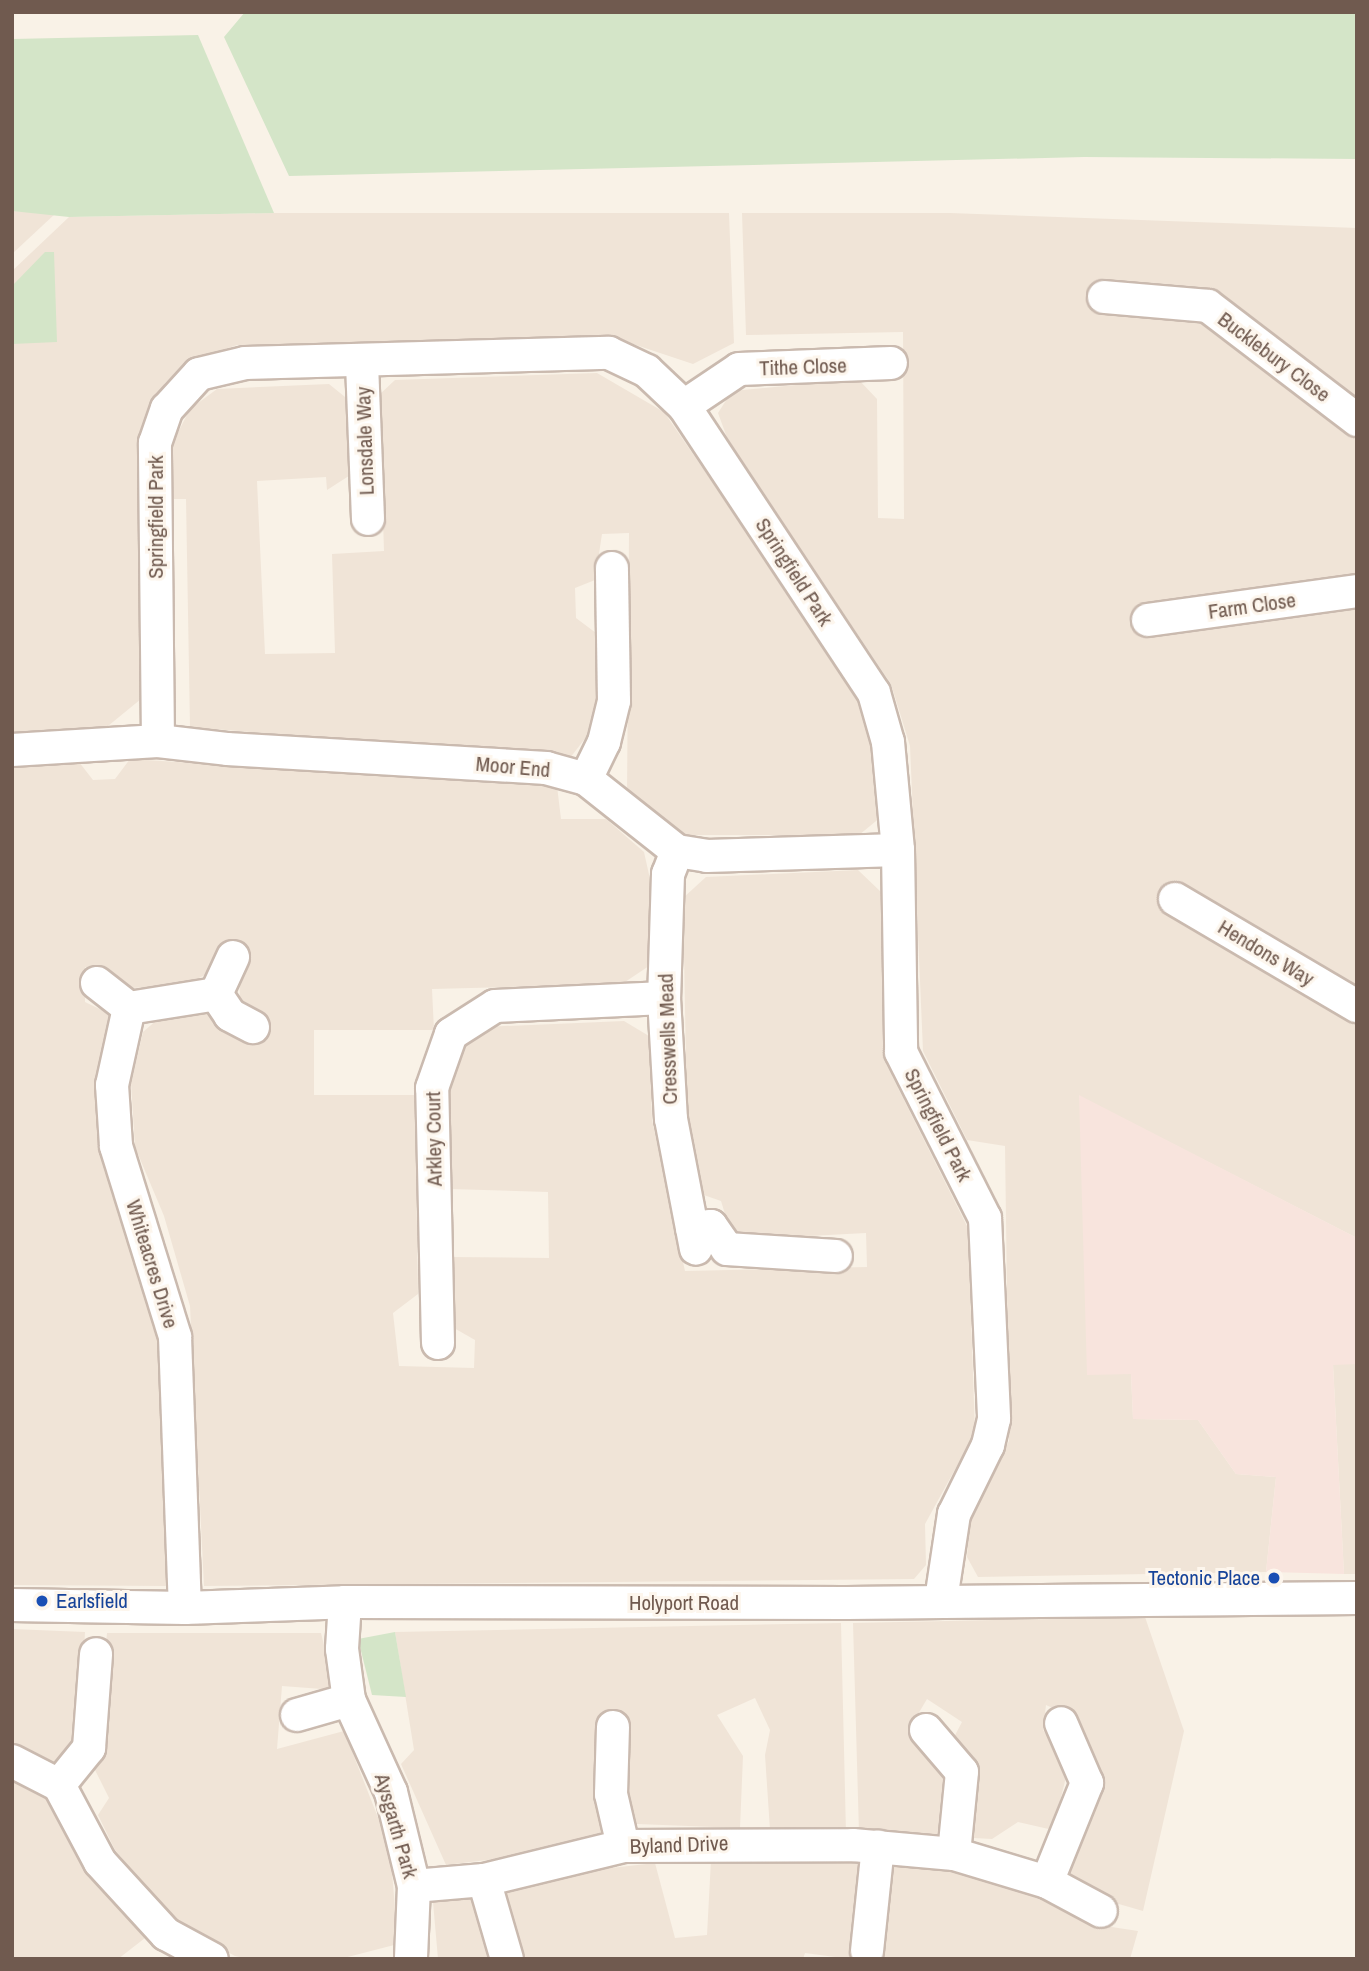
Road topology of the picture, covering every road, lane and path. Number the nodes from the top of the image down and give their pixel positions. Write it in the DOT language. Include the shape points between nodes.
graph roads {
  1 [pos="1104,298"];
  2 [pos="362,363"];
  3 [pos="891,363"];
  4 [pos="684,406"];
  5 [pos="1357,420"];
  6 [pos="368,520"];
  7 [pos="604,588"];
  8 [pos="1357,591"];
  9 [pos="1148,620"];
  10 [pos="158,741"];
  11 [pos="12,750"];
  12 [pos="586,779"];
  13 [pos="898,850"];
  14 [pos="677,851"];
  15 [pos="1175,899"];
  16 [pos="233,957"];
  17 [pos="97,983"];
  18 [pos="216,994"];
  19 [pos="664,998"];
  20 [pos="1357,1006"];
  21 [pos="129,1008"];
  22 [pos="253,1027"];
  23 [pos="836,1256"];
  24 [pos="438,1343"];
  25 [pos="1357,1598"];
  26 [pos="941,1600"];
  27 [pos="345,1602"];
  28 [pos="12,1605"];
  29 [pos="185,1608"];
  30 [pos="96,1654"];
  31 [pos="349,1700"];
  32 [pos="297,1715"];
  33 [pos="1060,1723"];
  34 [pos="613,1727"];
  35 [pos="926,1730"];
  36 [pos="12,1761"];
  37 [pos="59,1785"];
  38 [pos="623,1846"];
  39 [pos="878,1847"];
  40 [pos="954,1854"];
  41 [pos="484,1880"];
  42 [pos="1047,1882"];
  43 [pos="414,1886"];
  44 [pos="1101,1911"];
  45 [pos="867,1951"];
  46 [pos="212,1959"];
  47 [pos="411,1959"];
  48 [pos="507,1959"];
  1 -- 5 [label="street, Bucklebury Close" via="1208,306"];
  2 -- 4 [label="street, Springfield Park" via="609,353 647,371"];
  2 -- 6 [label="street, Lonsdale Way"];
  2 -- 10 [label="street, Springfield Park" via="245,363 199,374 167,409 155,443"];
  3 -- 4 [label="street, Tithe Close" via="739,369"];
  4 -- 13 [label="street, Springfield Park" via="874,693 888,741"];
  7 -- 12 [label="street" via="614,701 604,742"];
  8 -- 9 [label="street, Farm Close"];
  10 -- 11 [label="street, Moor End" via="103,756"];
  10 -- 12 [label="street, Moor End" via="227,750 546,768"];
  12 -- 14 [label="street, Moor End"];
  13 -- 14 [label="street" via="707,856"];
  13 -- 26 [label="street, Springfield Park" via="901,1052 985,1218 994,1419 988,1446 954,1514"];
  14 -- 19 [label="street, Cresswells Mead" via="668,874"];
  15 -- 20 [label="street, Hendons Way"];
  16 -- 18 [label="street"];
  17 -- 21 [label="street"];
  18 -- 21 [label="street"];
  18 -- 22 [label="street" via="230,1015"];
  19 -- 23 [label="street, Cresswells Mead" via="671,1119 694,1238 711,1226 727,1249"];
  19 -- 24 [label="street, Arkley Court" via="495,1006 451,1034 432,1088"];
  21 -- 29 [label="street, Whiteacres Drive" via="112,1085 116,1146 175,1337"];
  25 -- 26 [label="street, Holyport Road"];
  26 -- 27 [label="street, Holyport Road"];
  27 -- 29 [label="street, Holyport Road"];
  27 -- 31 [label="street, Aysgarth Park" via="342,1649"];
  28 -- 29 [label="street, Holyport Road"];
  30 -- 37 [label="street" via="89,1748"];
  31 -- 32 [label="street"];
  31 -- 43 [label="street, Aysgarth Park" via="391,1792"];
  33 -- 42 [label="street" via="1087,1783"];
  34 -- 38 [label="street" via="611,1794"];
  35 -- 40 [label="street" via="962,1772"];
  36 -- 37 [label="street"];
  37 -- 46 [label="street" via="100,1862 166,1934"];
  38 -- 39 [label="street, Byland Drive" via="760,1843"];
  38 -- 41 [label="street, Byland Drive"];
  39 -- 40 [label="street, Byland Drive"];
  39 -- 45 [label="street"];
  40 -- 42 [label="street, Byland Drive"];
  41 -- 43 [label="street, Byland Drive"];
  41 -- 48 [label="street"];
  42 -- 44 [label="street, Byland Drive"];
  43 -- 47 [label="street, Aysgarth Park"];
}
